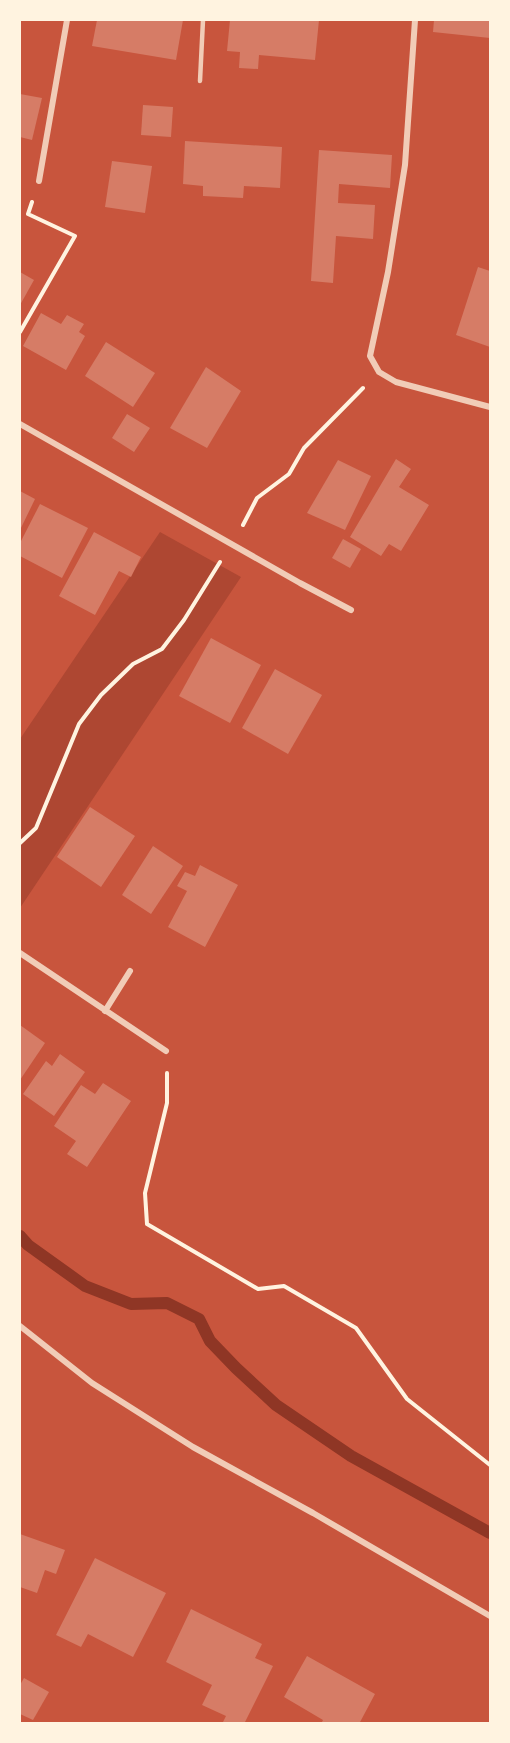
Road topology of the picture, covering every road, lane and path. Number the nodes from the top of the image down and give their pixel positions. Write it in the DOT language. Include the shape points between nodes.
graph roads {
  1 [pos="68,20"];
  2 [pos="203,20"];
  3 [pos="414,20"];
  4 [pos="200,81"];
  5 [pos="39,181"];
  6 [pos="20,332"];
  7 [pos="379,372"];
  8 [pos="490,407"];
  9 [pos="20,424"];
  10 [pos="246,519"];
  11 [pos="232,544"];
  12 [pos="351,610"];
  13 [pos="20,843"];
  14 [pos="20,953"];
  15 [pos="130,971"];
  16 [pos="105,1011"];
  17 [pos="166,1051"];
  18 [pos="20,1326"];
  19 [pos="490,1465"];
  20 [pos="490,1616"];
  1 -- 5 [label="street"];
  2 -- 4 [label="lane"];
  3 -- 7 [label="street" via="405,165 370,356"];
  5 -- 6 [label="path" via="28,214 75,236"];
  7 -- 8 [label="street" via="396,382"];
  7 -- 10 [label="path" via="304,448 289,474 257,498"];
  9 -- 11 [label="street"];
  11 -- 12 [label="street"];
  11 -- 13 [label="path" via="162,649 133,664 100,695 79,724 36,828"];
  14 -- 16 [label="street"];
  15 -- 16 [label="street"];
  16 -- 17 [label="street"];
  17 -- 19 [label="path" via="167,1103 144,1192 147,1224 258,1289 284,1286 356,1328 407,1399"];
  18 -- 20 [label="street" via="92,1383 193,1447"];
}
